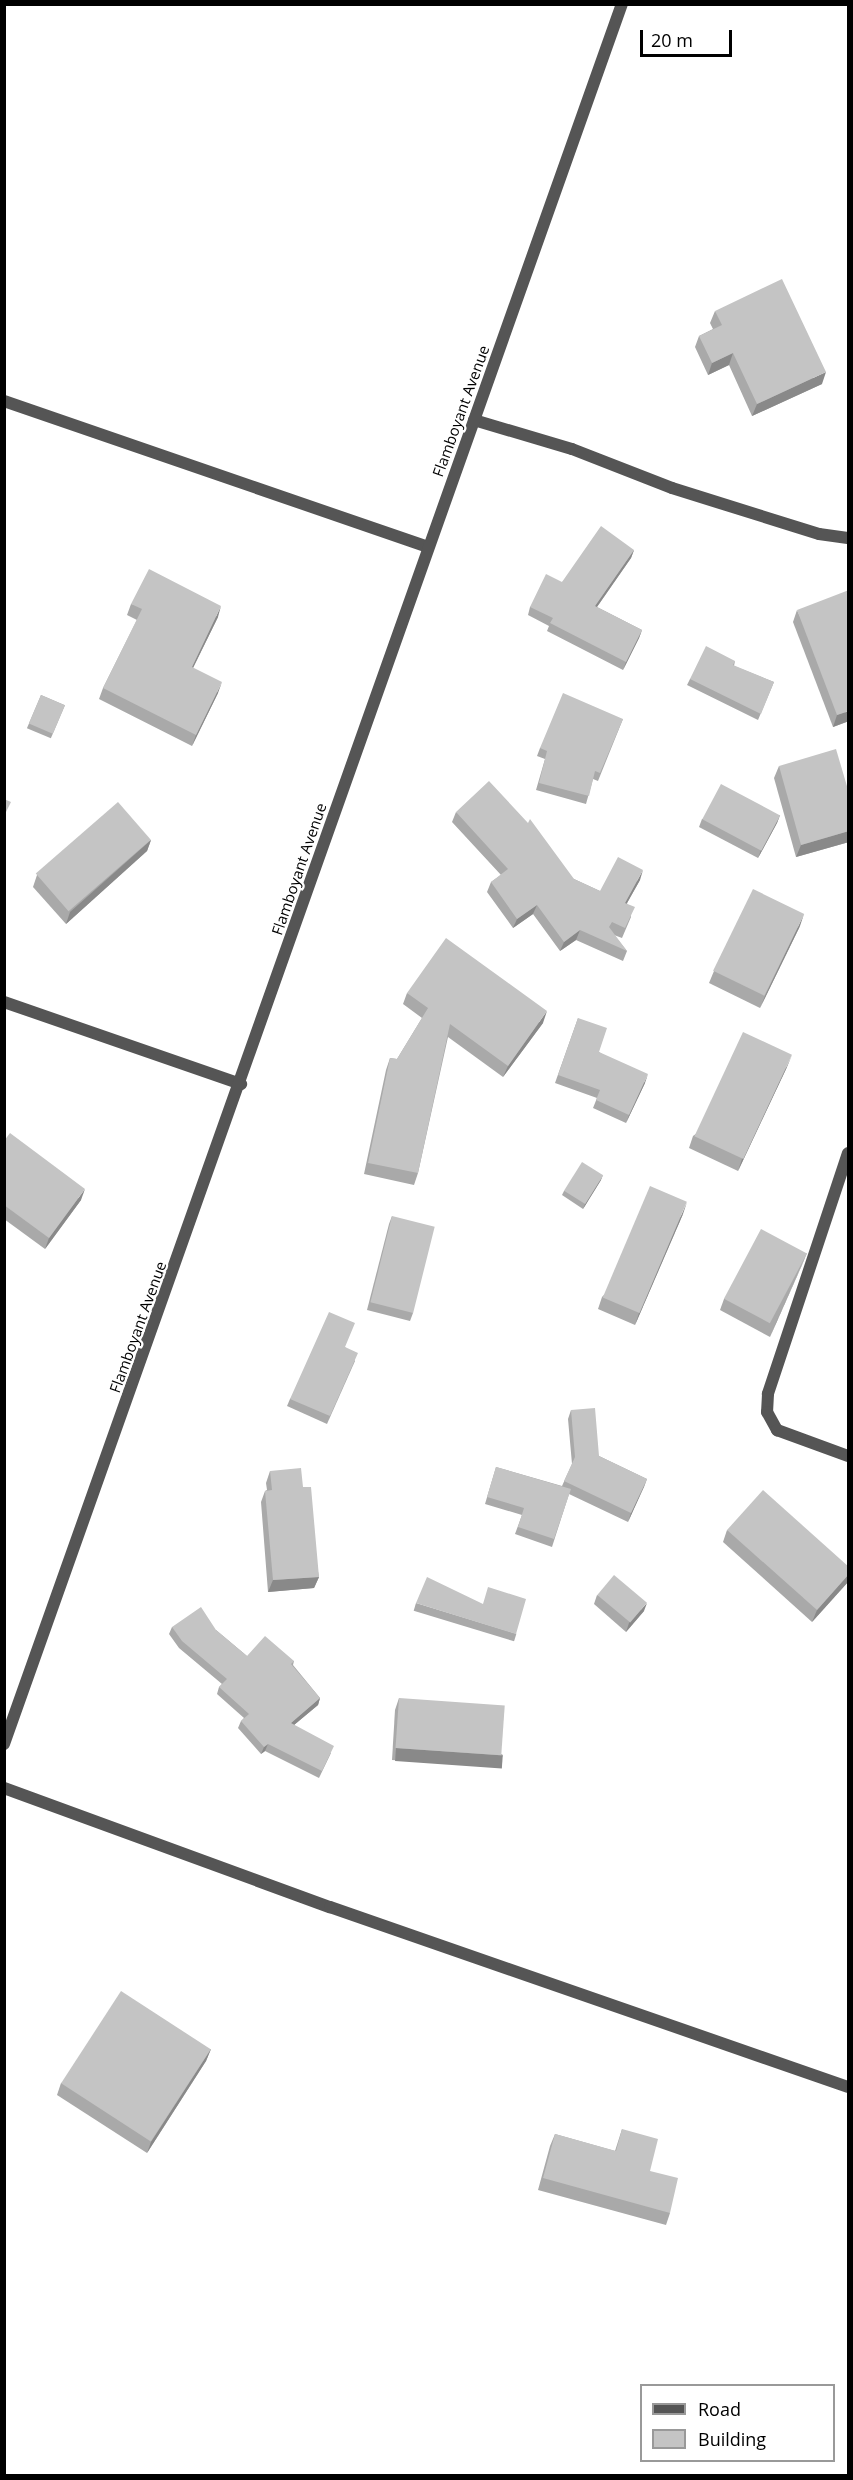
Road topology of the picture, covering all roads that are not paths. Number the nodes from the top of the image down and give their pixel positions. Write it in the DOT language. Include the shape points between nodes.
graph roads {
  1 [pos="622,4"];
  2 [pos="4,401"];
  3 [pos="474,420"];
  4 [pos="849,538"];
  5 [pos="427,547"];
  6 [pos="4,1002"];
  7 [pos="241,1084"];
  8 [pos="849,1154"];
  9 [pos="849,1456"];
  10 [pos="4,1744"];
  11 [pos="4,1788"];
  12 [pos="849,2087"];
  1 -- 3 [label="street, Flamboyant Avenue"];
  2 -- 5 [label="street"];
  3 -- 4 [label="street" via="572,449 683,492 819,534"];
  3 -- 5 [label="street, Flamboyant Avenue"];
  5 -- 7 [label="street, Flamboyant Avenue"];
  6 -- 7 [label="street"];
  7 -- 10 [label="street, Flamboyant Avenue"];
  8 -- 9 [label="street" via="768,1395 766,1413 777,1430"];
  11 -- 12 [label="street" via="330,1907"];
}
